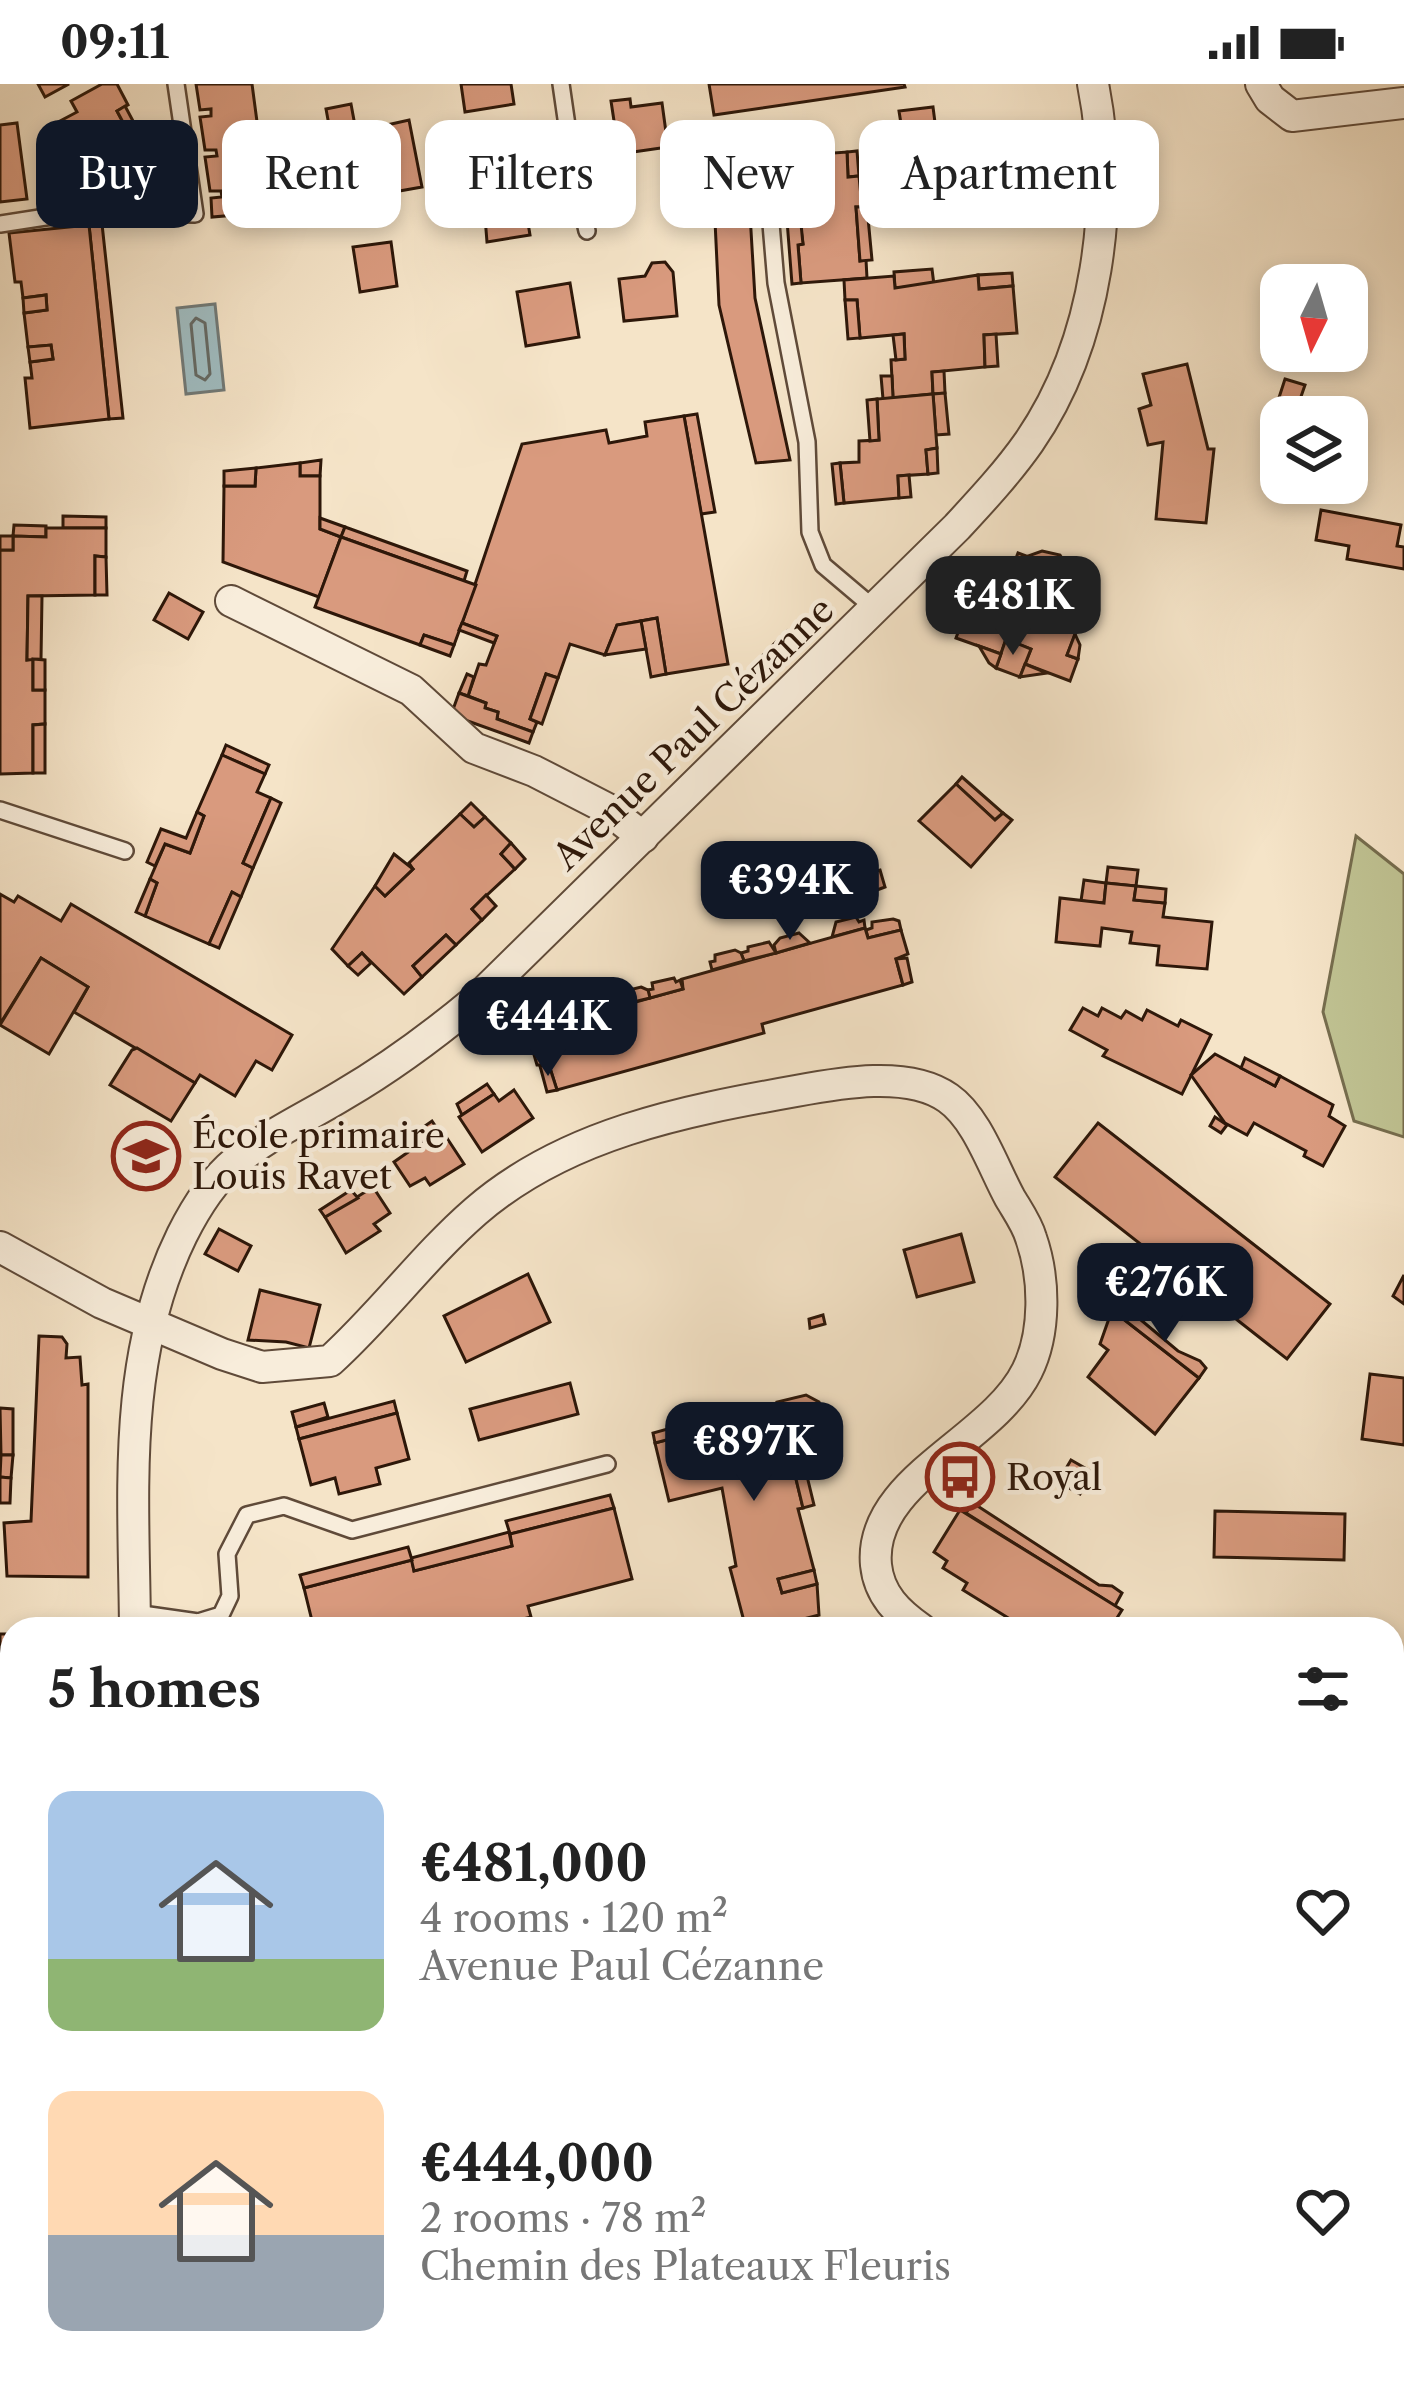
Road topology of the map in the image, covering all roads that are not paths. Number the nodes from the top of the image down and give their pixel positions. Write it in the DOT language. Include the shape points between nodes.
graph roads {
  1 [pos="176,84"];
  2 [pos="561,84"];
  3 [pos="1093,84"];
  4 [pos="1261,84"];
  5 [pos="1404,104"];
  6 [pos="0,224"];
  7 [pos="771,228"];
  8 [pos="587,231"];
  9 [pos="231,601"];
  10 [pos="875,609"];
  11 [pos="0,810"];
  12 [pos="643,837"];
  13 [pos="125,851"];
  14 [pos="0,1247"];
  15 [pos="150,1323"];
  16 [pos="607,1464"];
  17 [pos="135,1617"];
  18 [pos="214,1617"];
  19 [pos="904,1617"];
  1 -- 6 [label="lane" via="195,214 78,212"];
  2 -- 8 [label="lane"];
  3 -- 10 [label="street, Avenue Paul Cézanne" via="1104,207 1098,263 1066,369 1002,477"];
  4 -- 5 [label="street" via="1292,116"];
  7 -- 10 [label="lane" via="807,442 809,532 823,565"];
  9 -- 12 [label="street, Avenue Paul Cézanne" via="411,690 474,748 606,808"];
  10 -- 12 [label="street, Avenue Paul Cézanne"];
  11 -- 13 [label="lane"];
  12 -- 15 [label="street, Avenue Paul Cézanne" via="415,1050 233,1163 192,1214"];
  14 -- 15 [label="street"];
  15 -- 17 [label="street, Avenue Paul Cézanne" via="135,1409"];
  15 -- 19 [label="street" via="262,1366 330,1361 477,1210 581,1147 632,1126 822,1086 922,1086 965,1117 1031,1236 1041,1316 1027,1372 1005,1403 881,1523 876,1571"];
  16 -- 18 [label="lane" via="352,1530 284,1506 248,1515 227,1554 230,1596"];
}
